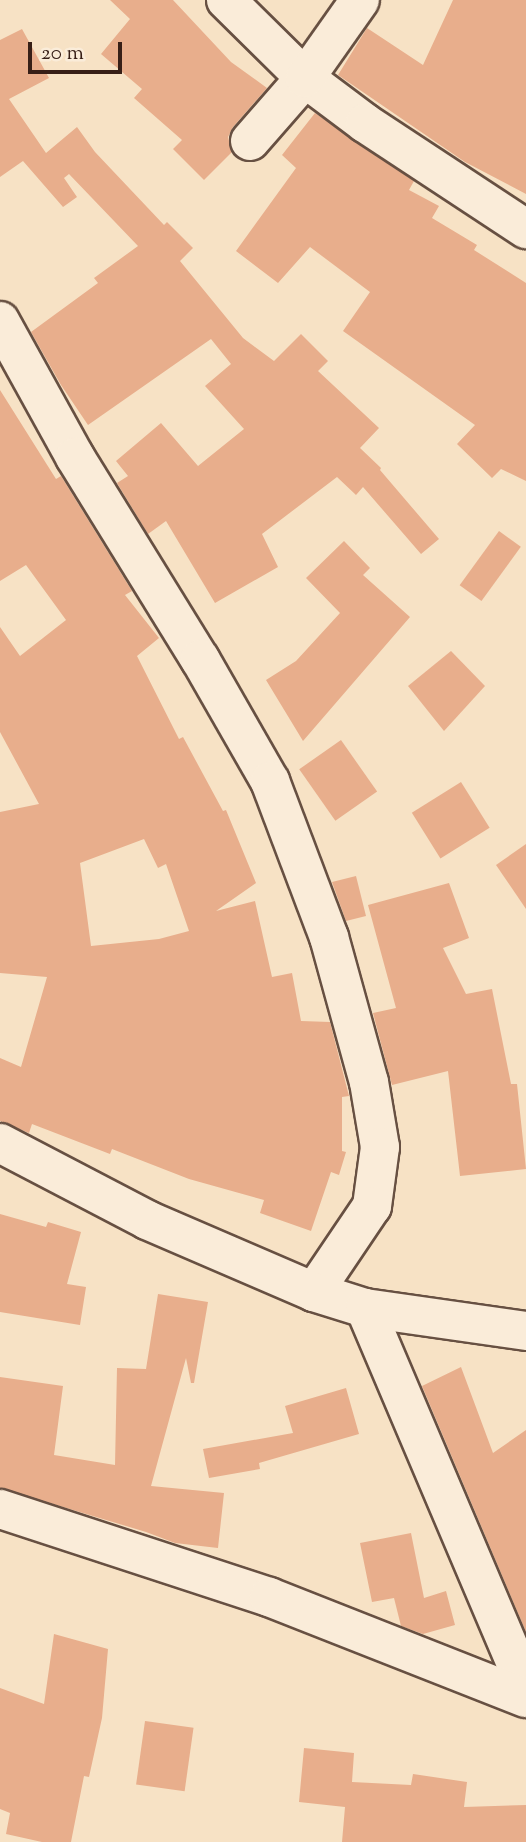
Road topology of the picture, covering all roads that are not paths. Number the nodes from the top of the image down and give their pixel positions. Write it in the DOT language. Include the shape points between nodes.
graph roads {
  1 [pos="226,0"];
  2 [pos="360,0"];
  3 [pos="305,78"];
  4 [pos="250,141"];
  5 [pos="526,229"];
  6 [pos="0,321"];
  7 [pos="0,1143"];
  8 [pos="314,1292"];
  9 [pos="365,1308"];
  10 [pos="526,1331"];
  11 [pos="0,1509"];
  12 [pos="526,1688"];
  13 [pos="526,1698"];
  1 -- 3 [label="street"];
  2 -- 3 [label="street"];
  3 -- 4 [label="street"];
  3 -- 5 [label="street"];
  6 -- 8 [label="street" via="75,457 270,781 329,937 369,1082 380,1147 372,1206"];
  7 -- 8 [label="street" via="147,1220"];
  8 -- 9 [label="street"];
  9 -- 10 [label="street"];
  9 -- 12 [label="street"];
  11 -- 13 [label="street" via="269,1597"];
}
